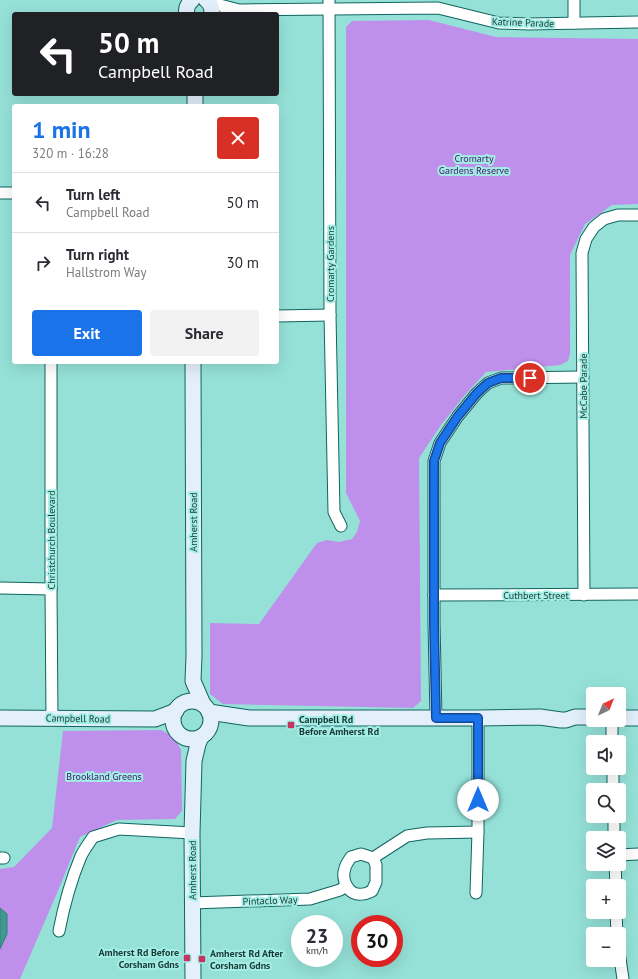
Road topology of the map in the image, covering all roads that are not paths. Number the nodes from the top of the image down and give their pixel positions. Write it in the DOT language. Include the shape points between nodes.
graph roads {
  1 [pos="192,0"];
  2 [pos="574,0"];
  3 [pos="329,4"];
  4 [pos="208,5"];
  5 [pos="241,10"];
  6 [pos="186,12"];
  7 [pos="233,12"];
  8 [pos="638,22"];
  9 [pos="574,23"];
  10 [pos="0,192"];
  11 [pos="12,193"];
  12 [pos="638,215"];
  13 [pos="330,315"];
  14 [pos="279,316"];
  15 [pos="51,364"];
  16 [pos="193,364"];
  17 [pos="583,377"];
  18 [pos="341,526"];
  19 [pos="0,588"];
  20 [pos="51,589"];
  21 [pos="638,594"];
  22 [pos="434,595"];
  23 [pos="584,595"];
  24 [pos="193,681"];
  25 [pos="178,708"];
  26 [pos="206,708"];
  27 [pos="586,717"];
  28 [pos="0,718"];
  29 [pos="52,718"];
  30 [pos="249,718"];
  31 [pos="436,718"];
  32 [pos="478,718"];
  33 [pos="626,718"];
  34 [pos="638,718"];
  35 [pos="156,719"];
  36 [pos="205,732"];
  37 [pos="180,733"];
  38 [pos="194,762"];
  39 [pos="478,832"];
  40 [pos="192,833"];
  41 [pos="638,854"];
  42 [pos="626,855"];
  43 [pos="373,858"];
  44 [pos="346,886"];
  45 [pos="476,893"];
  46 [pos="192,903"];
  47 [pos="59,931"];
  48 [pos="621,967"];
  49 [pos="193,979"];
  50 [pos="623,979"];
  1 -- 6 [label="main road" via="187,5"];
  2 -- 9 [label="street"];
  3 -- 5 [label="street, Katrine Parade"];
  3 -- 9 [label="street, Katrine Parade" via="438,8 499,23"];
  3 -- 13 [label="street, Cromarty Gardens"];
  4 -- 5 [label="street, Katrine Parade"];
  5 -- 7 [label="street, Katrine Parade"];
  8 -- 9 [label="street, Katrine Parade"];
  10 -- 11 [label="street"];
  12 -- 17 [label="street, McCabe Parade" via="618,215 604,219 594,227 586,239 582,253"];
  13 -- 14 [label="street"];
  13 -- 18 [label="street, Cromarty Gardens" via="334,512"];
  15 -- 20 [label="street, Christchurch Boulevard"];
  16 -- 24 [label="main road, Amherst Road"];
  17 -- 22 [label="street" via="501,378 488,383 458,416 440,443 434,461"];
  17 -- 23 [label="street, McCabe Parade"];
  19 -- 20 [label="street"];
  20 -- 29 [label="street, Christchurch Boulevard"];
  21 -- 23 [label="street, Cuthbert Street"];
  22 -- 23 [label="street, Cuthbert Street"];
  22 -- 31 [label="street"];
  24 -- 25 [label="main road, Amherst Road"];
  24 -- 26 [label="main road, Amherst Road"];
  25 -- 26 [label="main road" via="191,701"];
  25 -- 35 [label="main road, Campbell Road"];
  25 -- 37 [label="main road, Amherst Road" via="174,722"];
  26 -- 30 [label="main road"];
  26 -- 36 [label="main road, Amherst Road" via="211,723"];
  27 -- 32 [label="main road" via="566,720 540,717"];
  28 -- 29 [label="main road, Campbell Road"];
  29 -- 35 [label="main road, Campbell Road"];
  30 -- 31 [label="main road"];
  30 -- 36 [label="main road"];
  31 -- 32 [label="main road"];
  32 -- 39 [label="street"];
  33 -- 34 [label="main road"];
  35 -- 37 [label="main road, Campbell Road"];
  36 -- 37 [label="main road" via="196,739 190,739"];
  36 -- 38 [label="main road, Amherst Road"];
  37 -- 38 [label="main road, Amherst Road"];
  38 -- 40 [label="main road, Amherst Road"];
  39 -- 43 [label="street" via="407,836"];
  39 -- 45 [label="street"];
  40 -- 46 [label="main road, Amherst Road"];
  40 -- 47 [label="street" via="119,830 93,837 82,855 68,893"];
  41 -- 42 [label="street"];
  43 -- 44 [label="street" via="361,854 351,856 345,866"];
  43 -- 44 [label="street" via="376,865 376,882 372,891 357,894 352,893"];
  44 -- 46 [label="street, Pintaclo Way" via="310,898"];
  46 -- 49 [label="main road, Amherst Road"];
  48 -- 50 [label="street"];
}
